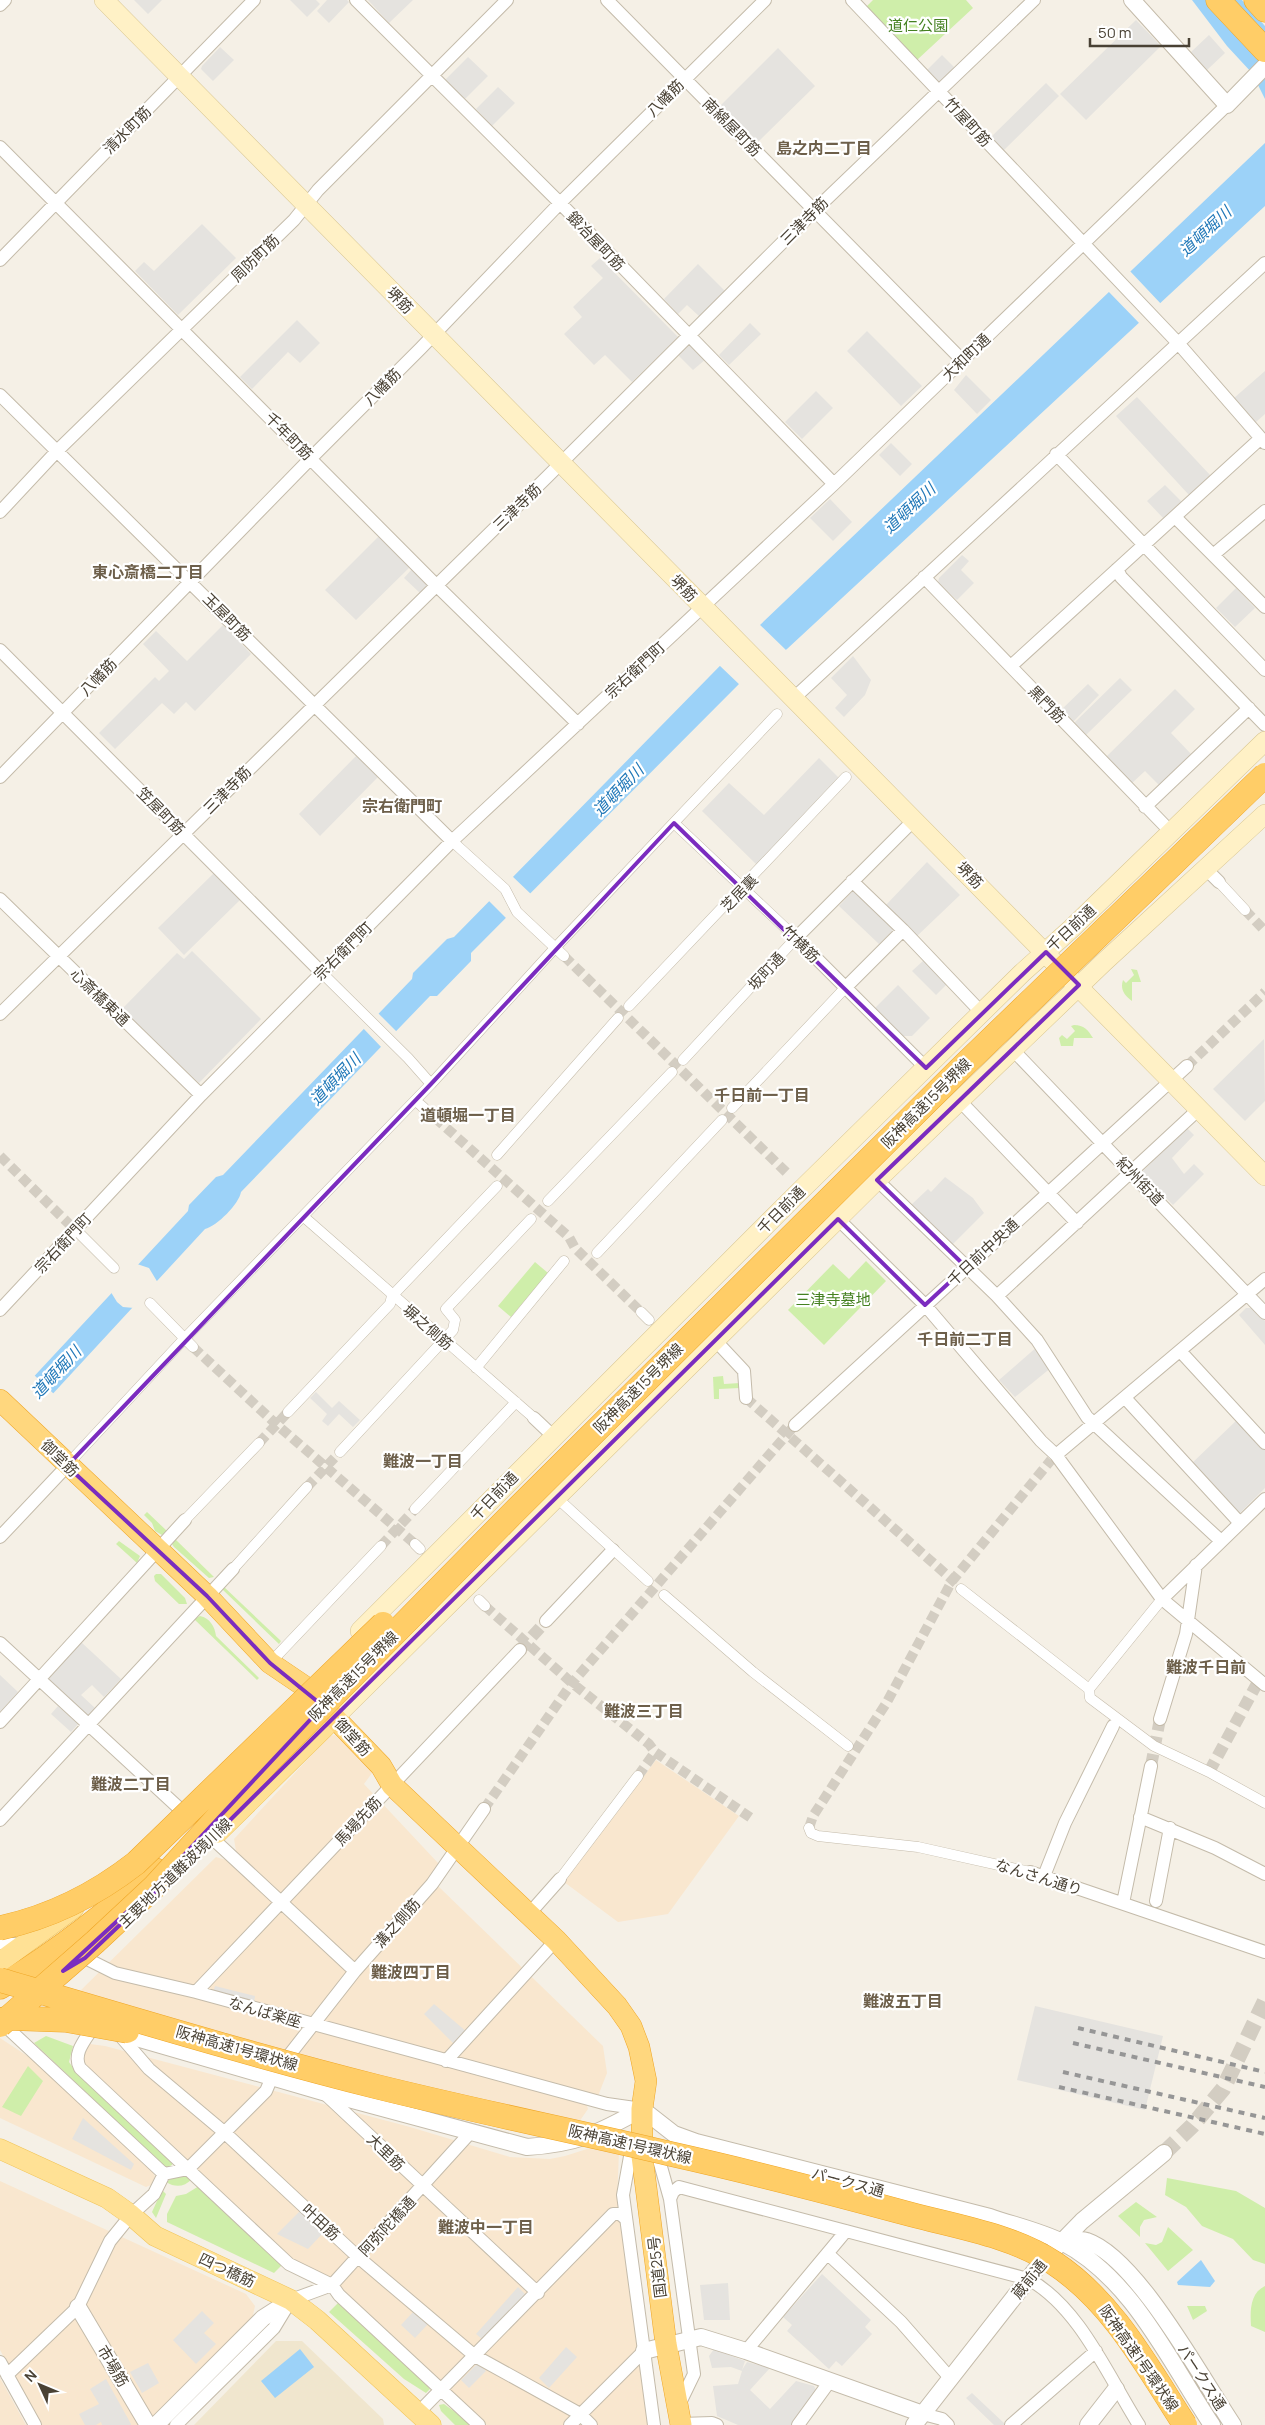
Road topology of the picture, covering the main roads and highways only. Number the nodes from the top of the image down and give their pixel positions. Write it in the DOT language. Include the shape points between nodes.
graph roads {
  1 [pos="104,0"];
  2 [pos="1218,0"];
  3 [pos="1256,0"];
  4 [pos="1265,10"];
  5 [pos="1265,52"];
  6 [pos="1265,742"];
  7 [pos="1265,775"];
  8 [pos="1265,784"];
  9 [pos="1265,814"];
  10 [pos="1219,818"];
  11 [pos="1046,952"];
  12 [pos="1079,985"];
  13 [pos="1265,1176"];
  14 [pos="0,1400"];
  15 [pos="512,1514"];
  16 [pos="304,1686"];
  17 [pos="335,1717"];
  18 [pos="270,1760"];
  19 [pos="0,1928"];
  20 [pos="0,1962"];
  21 [pos="0,1980"];
  22 [pos="2,2005"];
  23 [pos="0,2025"];
  24 [pos="254,2054"];
  25 [pos="642,2109"];
  26 [pos="0,2149"];
  27 [pos="425,2419"];
  28 [pos="680,2419"];
  29 [pos="1185,2425"];
  1 -- 11 [label="main road, 堺筋"];
  2 -- 5 [label="highway"];
  3 -- 4 [label="highway"];
  6 -- 11 [label="main road, 千日前通"];
  7 -- 10 [label="highway, 阪神高速15号堺線, bridge"];
  8 -- 10 [label="highway, bridge"];
  9 -- 12 [label="main road"];
  10 -- 15 [label="highway, 阪神高速15号堺線, bridge" via="960,1069"];
  11 -- 12 [label="main road, 堺筋"];
  11 -- 16 [label="main road, 千日前通" via="553,1436"];
  12 -- 13 [label="main road, 堺筋"];
  12 -- 17 [label="main road" via="714,1340"];
  14 -- 16 [label="highway, 御堂筋" via="207,1596 270,1663"];
  15 -- 18 [label="highway, 阪神高速15号堺線, bridge"];
  15 -- 19 [label="highway, bridge" via="378,1628 136,1863 71,1905"];
  16 -- 17 [label="highway, 御堂筋"];
  16 -- 20 [label="main road" via="126,1865 25,1946"];
  17 -- 22 [label="main road, 主要地方道難波境川線" via="85,1958"];
  17 -- 25 [label="highway, 御堂筋" via="381,1766 392,1784 556,1940 617,2006 631,2026 639,2047 646,2081"];
  18 -- 22 [label="highway, 阪神高速15号堺線, bridge" via="167,1860 66,1944"];
  18 -- 23 [label="highway, bridge" via="154,1887"];
  21 -- 24 [label="highway, 阪神高速1号環状線, bridge"];
  22 -- 24 [label="highway, bridge" via="9,2018 66,2020"];
  24 -- 29 [label="highway, 阪神高速1号環状線, bridge" via="380,2087 772,2177 985,2234 1031,2250 1072,2276 1098,2301 1138,2353"];
  25 -- 28 [label="highway, 国道25号" via="642,2156 666,2344"];
  26 -- 27 [label="main road, 四つ橋筋" via="107,2198 155,2236 291,2300"];
}
